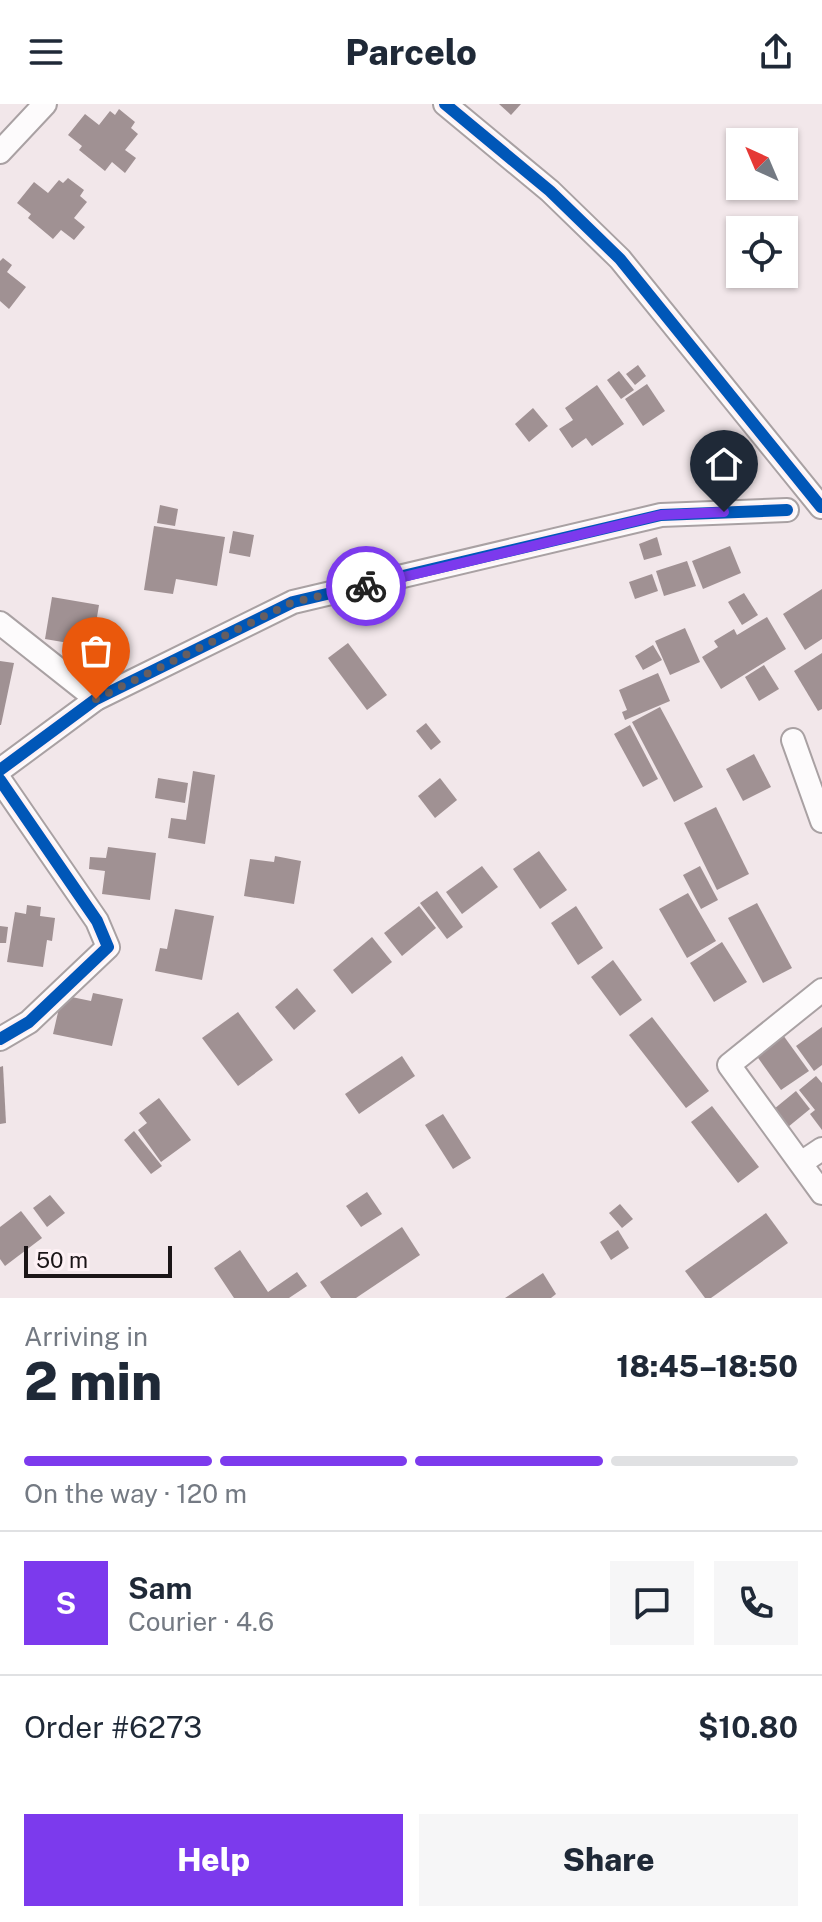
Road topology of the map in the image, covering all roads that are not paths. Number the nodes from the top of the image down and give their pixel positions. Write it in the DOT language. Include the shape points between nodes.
graph roads {
  1 [pos="45,104"];
  2 [pos="445,104"];
  3 [pos="0,152"];
  4 [pos="821,507"];
  5 [pos="787,510"];
  6 [pos="0,623"];
  7 [pos="96,699"];
  8 [pos="793,740"];
  9 [pos="0,770"];
  10 [pos="0,780"];
  11 [pos="822,821"];
  12 [pos="822,990"];
  13 [pos="0,1039"];
  14 [pos="822,1149"];
  15 [pos="801,1163"];
  16 [pos="822,1193"];
  1 -- 3 [label="street"];
  2 -- 4 [label="street" via="550,191 620,259"];
  5 -- 7 [label="street" via="661,515 293,602"];
  6 -- 7 [label="street"];
  7 -- 9 [label="street"];
  8 -- 11 [label="street"];
  10 -- 13 [label="street" via="97,921 108,947 29,1022"];
  12 -- 15 [label="street" via="729,1065"];
  14 -- 15 [label="street"];
  15 -- 16 [label="street"];
}
